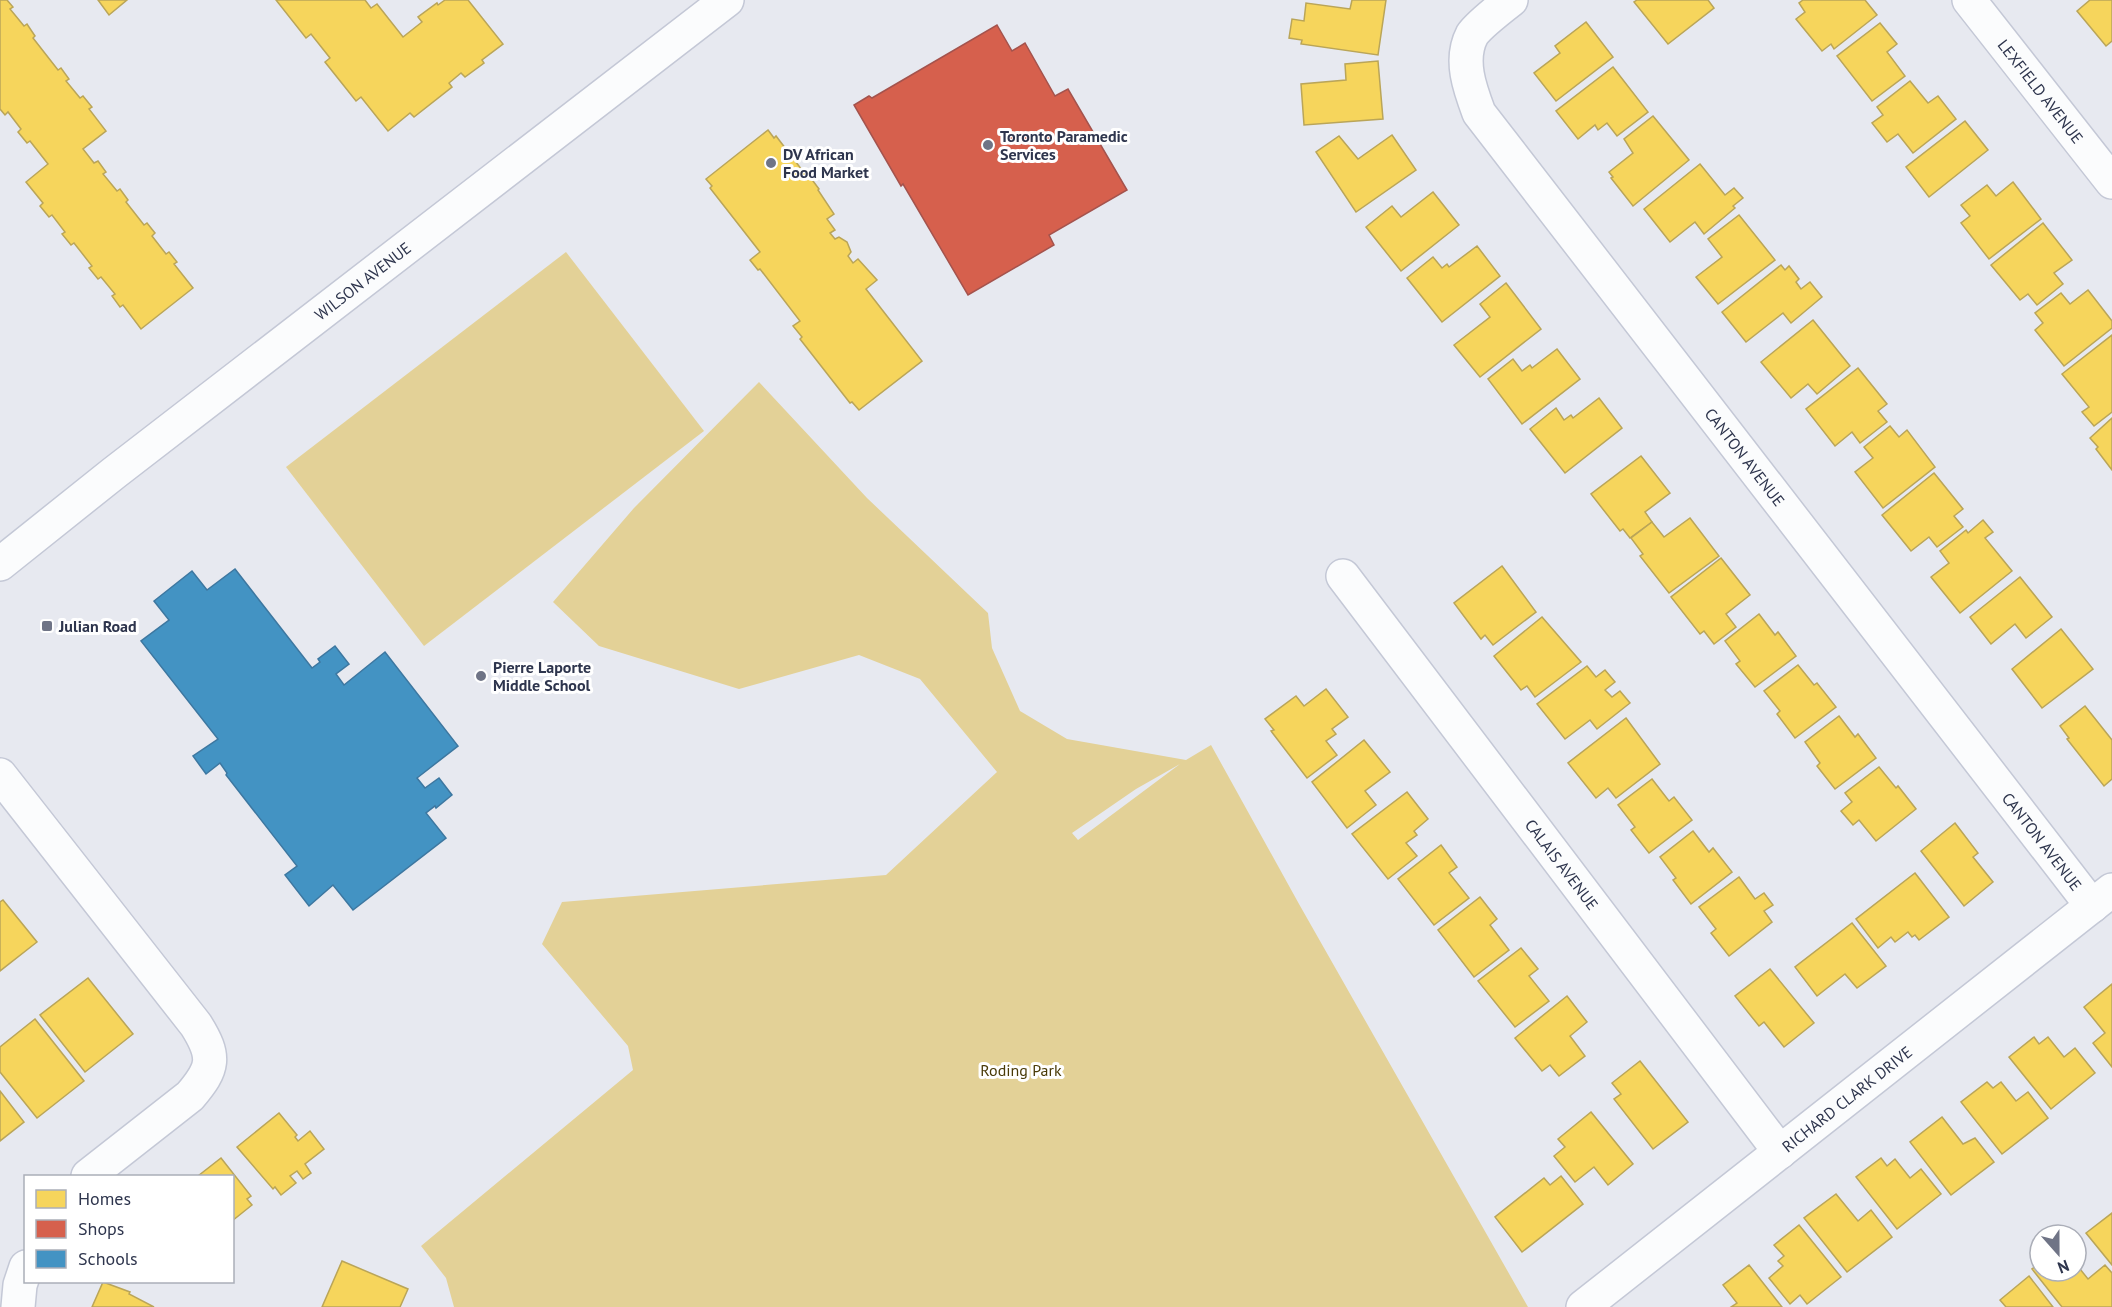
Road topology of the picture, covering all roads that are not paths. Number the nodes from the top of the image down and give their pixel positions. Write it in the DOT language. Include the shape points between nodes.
graph roads {
  1 [pos="727,0"];
  2 [pos="1511,0"];
  3 [pos="1969,0"];
  4 [pos="2112,182"];
  5 [pos="0,564"];
  6 [pos="1343,576"];
  7 [pos="0,775"];
  8 [pos="2102,898"];
  9 [pos="1780,1152"];
  10 [pos="89,1175"];
  11 [pos="24,1273"];
  12 [pos="18,1307"];
  13 [pos="1582,1307"];
  1 -- 5 [label="street, WILSON AVENUE"];
  2 -- 8 [label="street, CANTON AVENUE" via="1473,34 1467,55 1467,81 1479,113"];
  3 -- 4 [label="street, LEXFIELD AVENUE"];
  6 -- 9 [label="street, CALAIS AVENUE"];
  7 -- 10 [label="street" via="207,1042 211,1064 190,1096"];
  8 -- 9 [label="street, RICHARD CLARK DRIVE"];
  9 -- 13 [label="street, RICHARD CLARK DRIVE"];
  11 -- 12 [label="street"];
}
